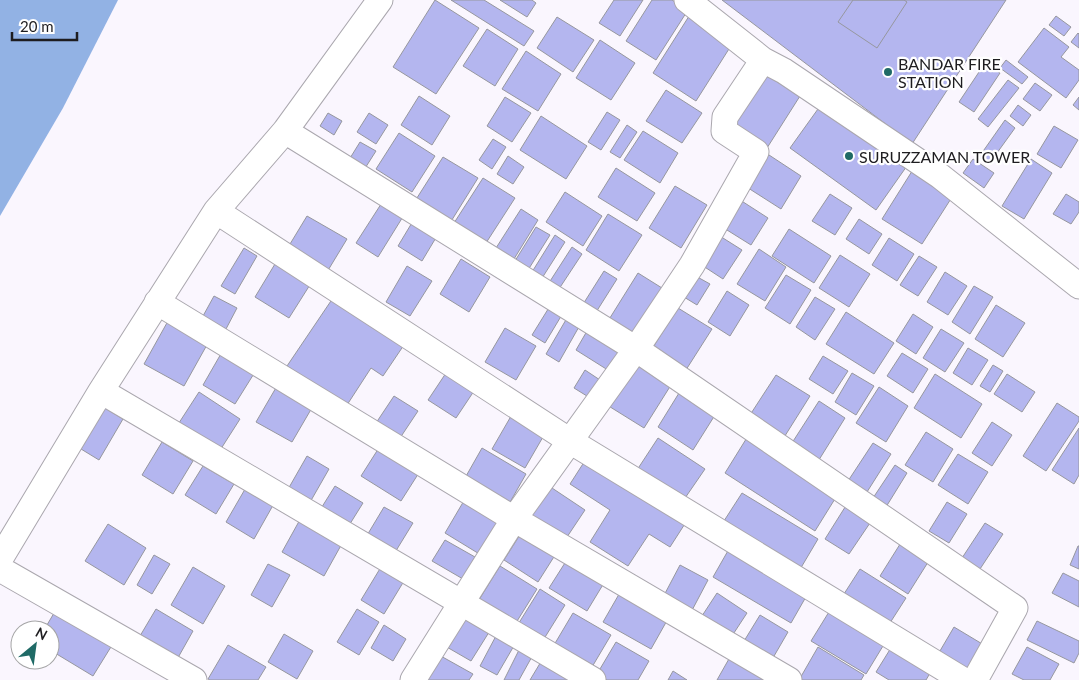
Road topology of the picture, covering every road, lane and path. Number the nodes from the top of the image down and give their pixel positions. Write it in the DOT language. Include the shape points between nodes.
graph roads {
  1 [pos="380,0"];
  2 [pos="687,0"];
  3 [pos="763,60"];
  4 [pos="285,130"];
  5 [pos="216,211"];
  6 [pos="1079,286"];
  7 [pos="157,302"];
  8 [pos="636,349"];
  9 [pos="101,391"];
  10 [pos="570,441"];
  11 [pos="514,519"];
  12 [pos="0,559"];
  13 [pos="0,569"];
  14 [pos="461,604"];
  15 [pos="194,680"];
  16 [pos="413,680"];
  17 [pos="593,680"];
  18 [pos="788,680"];
  19 [pos="963,680"];
  20 [pos="975,680"];
  1 -- 4 [label="street"];
  2 -- 3 [label="street"];
  3 -- 6 [label="street" via="940,176"];
  3 -- 8 [label="street" via="725,117 724,131 756,152 692,265"];
  4 -- 5 [label="street"];
  4 -- 8 [label="street"];
  5 -- 7 [label="street"];
  5 -- 10 [label="street"];
  7 -- 9 [label="street"];
  7 -- 11 [label="street"];
  8 -- 10 [label="street"];
  8 -- 20 [label="street" via="1015,608"];
  9 -- 12 [label="street"];
  9 -- 14 [label="street"];
  10 -- 11 [label="street"];
  10 -- 19 [label="street"];
  11 -- 14 [label="street"];
  11 -- 18 [label="street"];
  13 -- 15 [label="street"];
  14 -- 16 [label="street"];
  14 -- 17 [label="street"];
}
